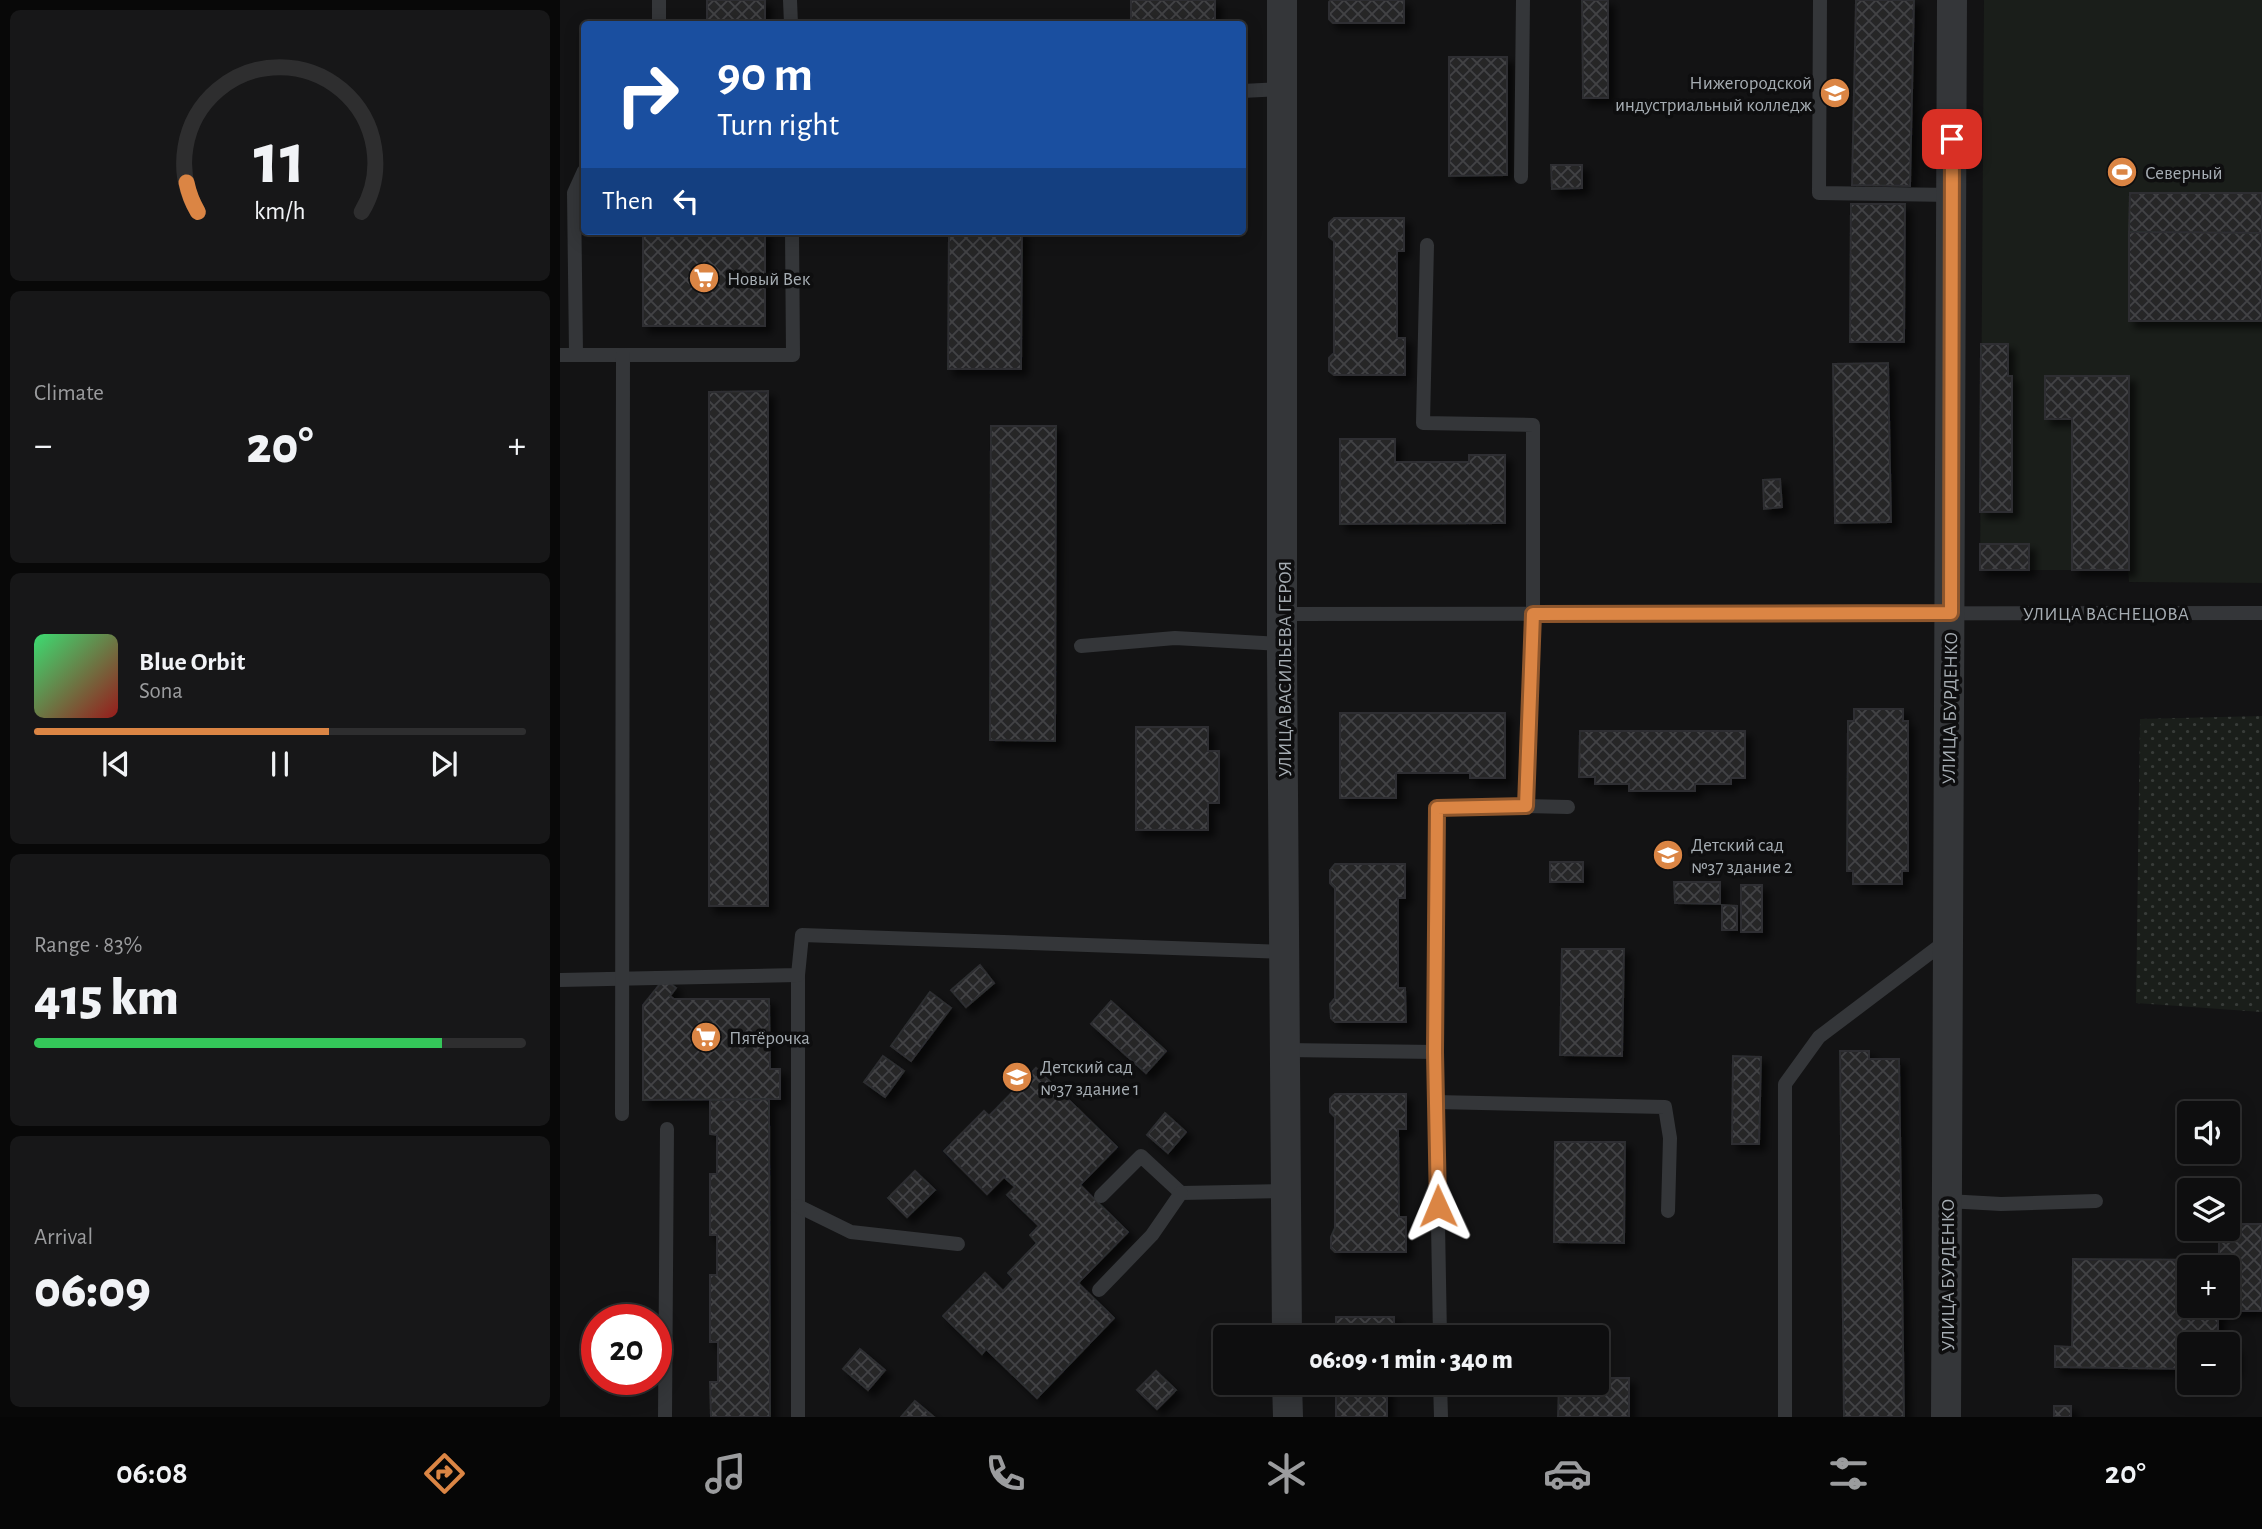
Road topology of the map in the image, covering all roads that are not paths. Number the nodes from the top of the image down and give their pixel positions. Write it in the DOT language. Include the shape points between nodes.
graph roads {
  1 [pos="659,0"];
  2 [pos="790,0"];
  3 [pos="1282,0"];
  4 [pos="1523,0"];
  5 [pos="1820,0"];
  6 [pos="1952,0"];
  7 [pos="659,21"];
  8 [pos="791,21"];
  9 [pos="1282,89"];
  10 [pos="1246,91"];
  11 [pos="1521,177"];
  12 [pos="581,178"];
  13 [pos="1952,195"];
  14 [pos="792,235"];
  15 [pos="1427,245"];
  16 [pos="576,353"];
  17 [pos="560,355"];
  18 [pos="623,355"];
  19 [pos="1951,613"];
  20 [pos="2262,613"];
  21 [pos="1284,614"];
  22 [pos="1533,614"];
  23 [pos="1283,644"];
  24 [pos="1081,646"];
  25 [pos="1526,806"];
  26 [pos="1568,807"];
  27 [pos="1947,940"];
  28 [pos="1284,952"];
  29 [pos="798,975"];
  30 [pos="623,979"];
  31 [pos="560,980"];
  32 [pos="1286,1049"];
  33 [pos="1435,1052"];
  34 [pos="1436,1102"];
  35 [pos="622,1114"];
  36 [pos="667,1129"];
  37 [pos="1286,1191"];
  38 [pos="1181,1193"];
  39 [pos="1101,1196"];
  40 [pos="1947,1201"];
  41 [pos="2096,1201"];
  42 [pos="798,1206"];
  43 [pos="1668,1211"];
  44 [pos="958,1244"];
  45 [pos="1099,1290"];
  46 [pos="1287,1325"];
  47 [pos="1440,1325"];
  48 [pos="1287,1395"];
  49 [pos="1440,1395"];
  50 [pos="665,1417"];
  51 [pos="798,1417"];
  52 [pos="1288,1417"];
  53 [pos="1441,1417"];
  54 [pos="1785,1417"];
  55 [pos="1947,1417"];
  1 -- 7 [label="lane"];
  2 -- 8 [label="lane"];
  3 -- 9 [label="street, УЛИЦА ВАСИЛЬЕВА ГЕРОЯ"];
  4 -- 11 [label="lane"];
  5 -- 13 [label="lane" via="1819,193"];
  6 -- 13 [label="street, УЛИЦА БУРДЕНКО"];
  9 -- 10 [label="lane"];
  9 -- 21 [label="street, УЛИЦА ВАСИЛЬЕВА ГЕРОЯ"];
  12 -- 16 [label="lane" via="574,193"];
  13 -- 19 [label="street, УЛИЦА БУРДЕНКО"];
  14 -- 18 [label="lane" via="793,355"];
  15 -- 22 [label="lane" via="1423,423 1533,425"];
  16 -- 17 [label="lane"];
  16 -- 18 [label="lane"];
  18 -- 30 [label="lane"];
  19 -- 20 [label="lane, УЛИЦА ВАСНЕЦОВА"];
  19 -- 22 [label="lane, УЛИЦА ВАСНЕЦОВА"];
  19 -- 27 [label="street, УЛИЦА БУРДЕНКО"];
  21 -- 22 [label="lane, УЛИЦА ВАСНЕЦОВА"];
  21 -- 23 [label="street, УЛИЦА ВАСИЛЬЕВА ГЕРОЯ"];
  22 -- 25 [label="lane"];
  23 -- 24 [label="lane" via="1175,638"];
  23 -- 28 [label="street, УЛИЦА ВАСИЛЬЕВА ГЕРОЯ"];
  25 -- 26 [label="lane"];
  25 -- 33 [label="lane" via="1437,808"];
  27 -- 40 [label="street, УЛИЦА БУРДЕНКО"];
  27 -- 54 [label="lane" via="1819,1037 1785,1084"];
  28 -- 29 [label="lane" via="802,935"];
  28 -- 32 [label="street, УЛИЦА ВАСИЛЬЕВА ГЕРОЯ"];
  29 -- 30 [label="lane"];
  29 -- 42 [label="lane"];
  30 -- 31 [label="lane"];
  30 -- 35 [label="lane"];
  32 -- 33 [label="lane"];
  32 -- 37 [label="street, УЛИЦА ВАСИЛЬЕВА ГЕРОЯ"];
  33 -- 34 [label="lane"];
  34 -- 43 [label="lane" via="1665,1107 1670,1138"];
  34 -- 47 [label="lane"];
  36 -- 50 [label="lane"];
  37 -- 38 [label="lane"];
  37 -- 46 [label="street, УЛИЦА ВАСИЛЬЕВА ГЕРОЯ"];
  38 -- 39 [label="lane" via="1141,1156"];
  38 -- 45 [label="lane" via="1152,1235"];
  40 -- 41 [label="lane"];
  40 -- 55 [label="street, УЛИЦА БУРДЕНКО"];
  42 -- 44 [label="lane" via="851,1232"];
  42 -- 51 [label="lane"];
  48 -- 52 [label="street"];
  49 -- 53 [label="lane"];
}
